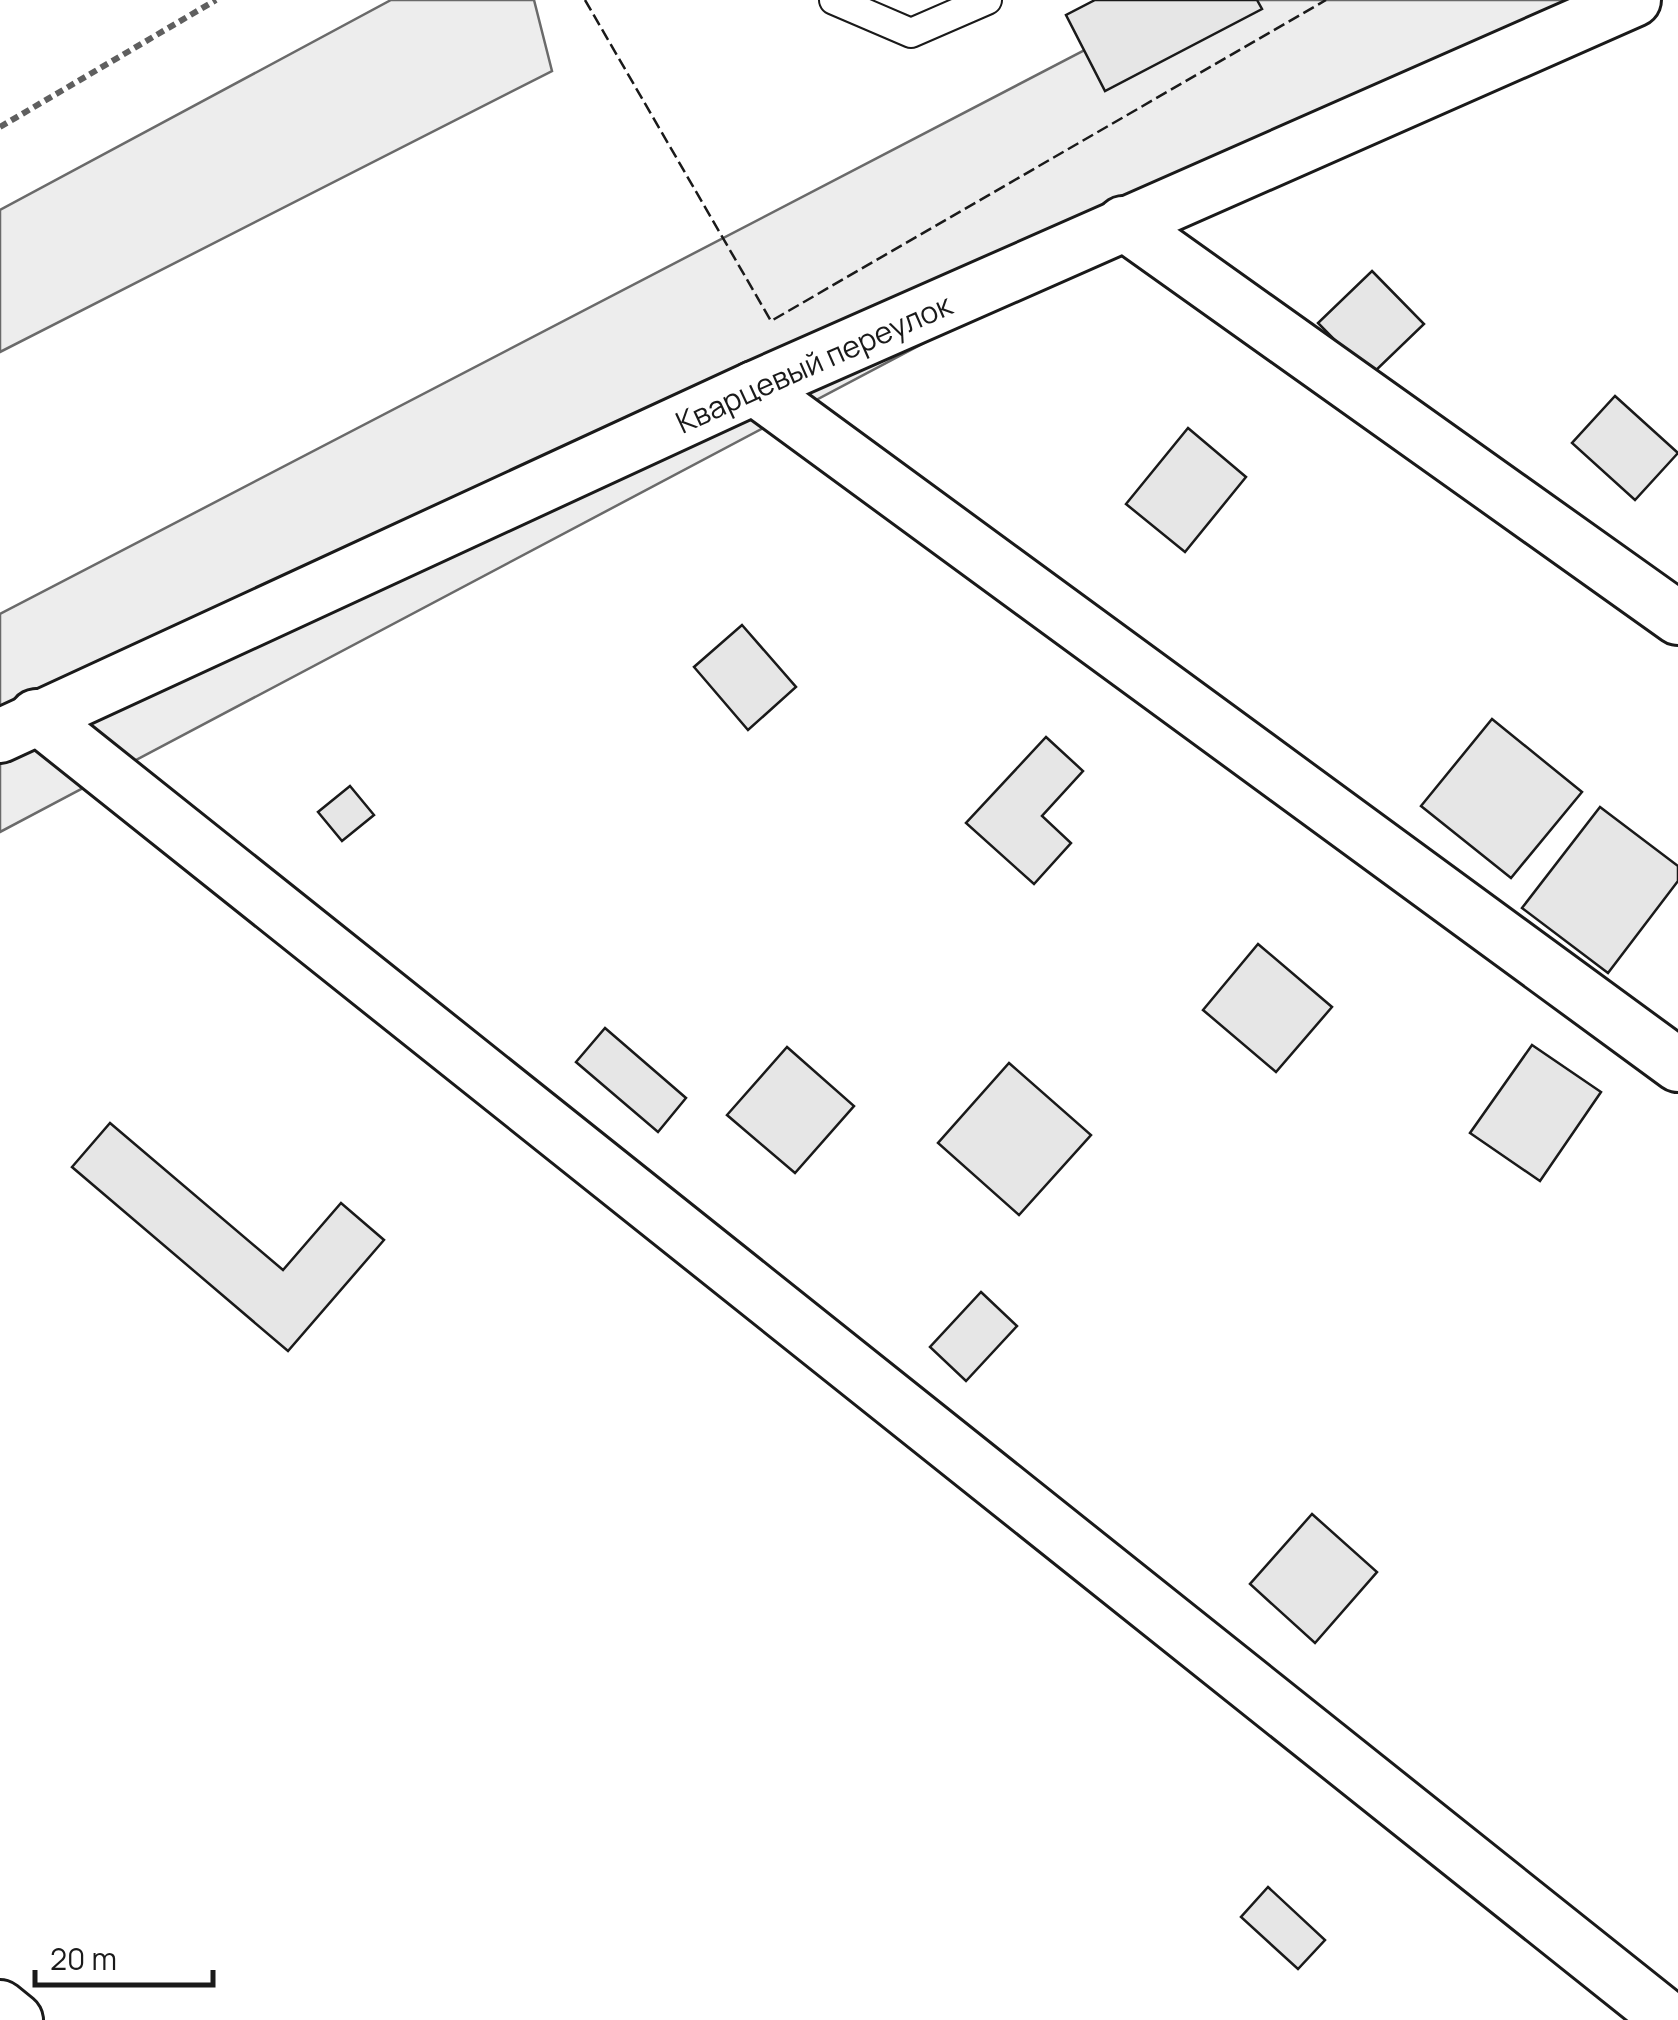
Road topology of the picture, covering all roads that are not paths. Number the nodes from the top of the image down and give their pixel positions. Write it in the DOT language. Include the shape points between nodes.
graph roads {
  1 [pos="834,0"];
  2 [pos="986,0"];
  3 [pos="1634,0"];
  4 [pos="1123,223"];
  5 [pos="754,388"];
  6 [pos="1678,618"];
  7 [pos="18,726"];
  8 [pos="1678,1066"];
  9 [pos="0,2007"];
  10 [pos="16,2020"];
  11 [pos="1670,2020"];
  1 -- 2 [label="lane" via="911,32"];
  3 -- 4 [label="street, Кварцевый переулок"];
  4 -- 5 [label="street, Кварцевый переулок"];
  4 -- 6 [label="street"];
  5 -- 7 [label="street, Кварцевый переулок"];
  5 -- 8 [label="street"];
  7 -- 11 [label="street"];
  9 -- 10 [label="street"];
}
